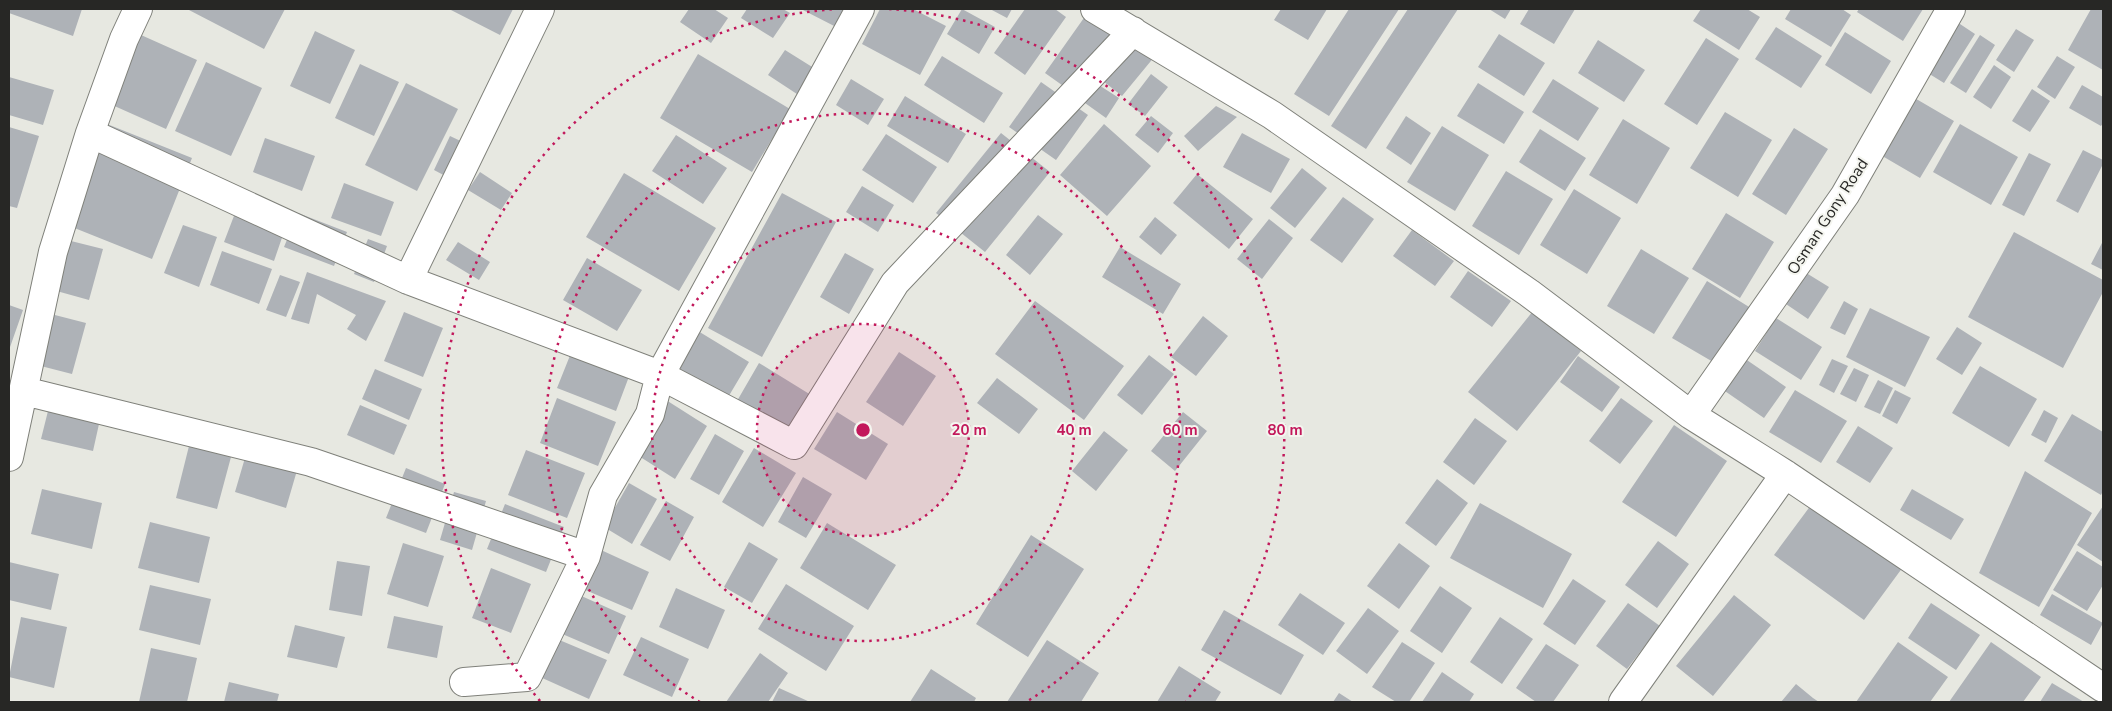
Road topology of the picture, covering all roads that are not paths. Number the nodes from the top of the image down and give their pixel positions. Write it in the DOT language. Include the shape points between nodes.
graph roads {
  1 [pos="138,9"];
  2 [pos="540,9"];
  3 [pos="860,9"];
  4 [pos="1095,9"];
  5 [pos="1951,9"];
  6 [pos="1132,31"];
  7 [pos="90,133"];
  8 [pos="408,280"];
  9 [pos="660,375"];
  10 [pos="24,391"];
  11 [pos="1691,415"];
  12 [pos="9,457"];
  13 [pos="1785,474"];
  14 [pos="586,556"];
  15 [pos="464,682"];
  16 [pos="2103,688"];
  17 [pos="1623,702"];
  1 -- 7 [label="street"];
  2 -- 8 [label="street"];
  3 -- 9 [label="street"];
  4 -- 6 [label="street"];
  5 -- 11 [label="street, Osman Gony Road" via="1845,195"];
  6 -- 9 [label="street" via="895,283 794,445"];
  6 -- 11 [label="street" via="1288,126 1529,293"];
  7 -- 8 [label="street"];
  7 -- 10 [label="street" via="53,252"];
  8 -- 9 [label="street"];
  9 -- 14 [label="street" via="650,414 602,495"];
  10 -- 12 [label="street"];
  10 -- 14 [label="street" via="311,462"];
  11 -- 13 [label="street"];
  13 -- 16 [label="street"];
  13 -- 17 [label="street"];
  14 -- 15 [label="street" via="527,677"];
}
